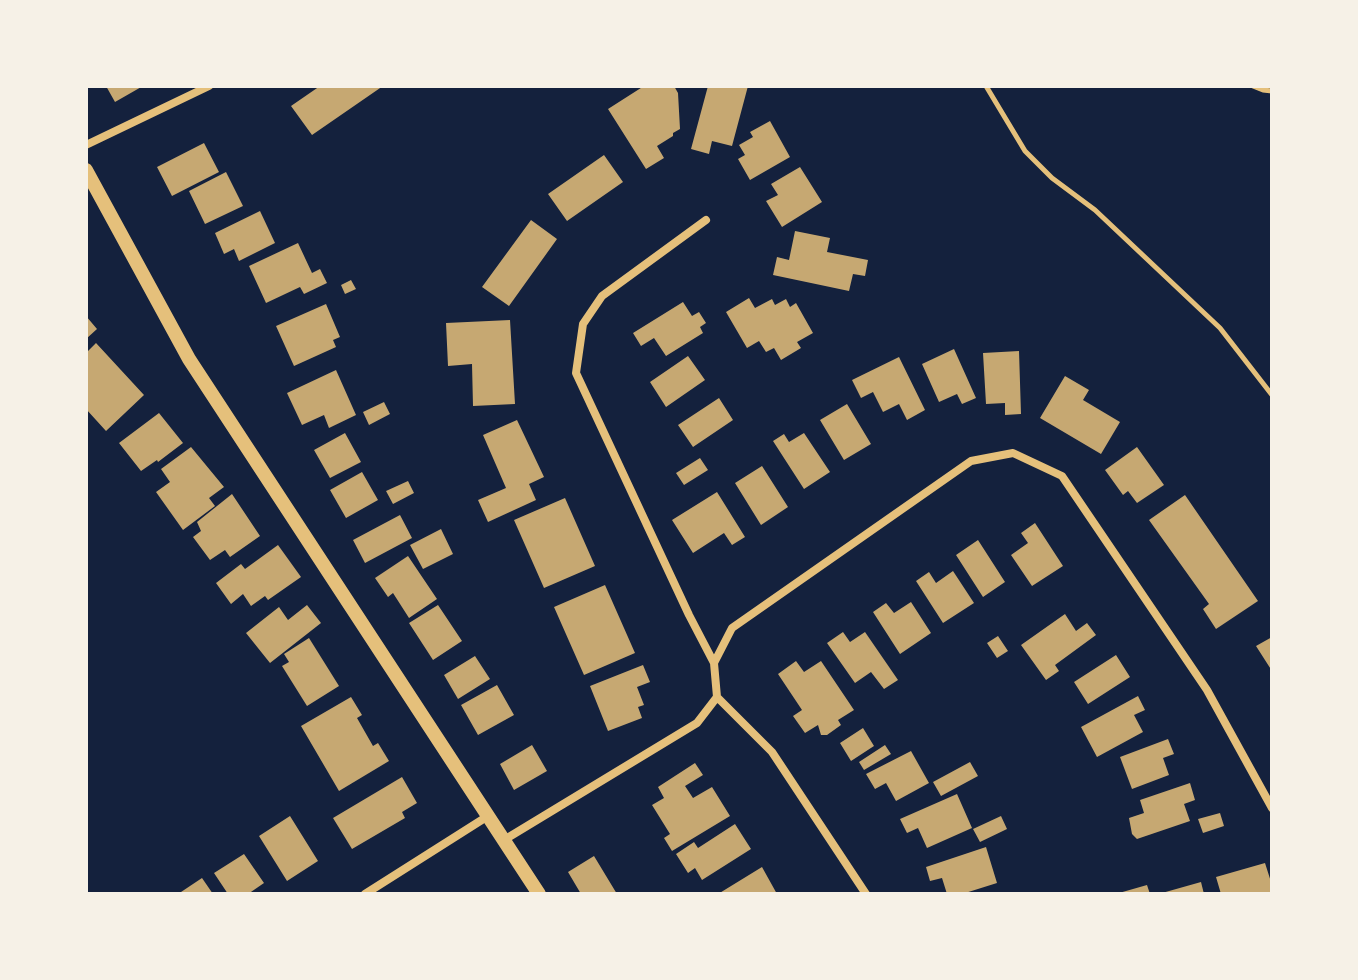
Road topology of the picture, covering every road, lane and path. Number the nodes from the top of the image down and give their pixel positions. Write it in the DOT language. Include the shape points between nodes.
graph roads {
  1 [pos="209,86"];
  2 [pos="986,86"];
  3 [pos="1253,86"];
  4 [pos="1272,91"];
  5 [pos="86,145"];
  6 [pos="86,172"];
  7 [pos="706,220"];
  8 [pos="1272,395"];
  9 [pos="714,663"];
  10 [pos="717,697"];
  11 [pos="1272,808"];
  12 [pos="488,816"];
  13 [pos="504,840"];
  14 [pos="365,894"];
  15 [pos="539,894"];
  16 [pos="866,894"];
  1 -- 5 [label="street"];
  2 -- 8 [label="path" via="1025,151 1220,328"];
  3 -- 4 [label="path"];
  6 -- 12 [label="street" via="189,359"];
  7 -- 9 [label="street" via="602,296 583,324 576,373"];
  9 -- 10 [label="street"];
  9 -- 11 [label="street" via="732,628 971,461 1013,453 1062,476 1207,690"];
  10 -- 13 [label="street" via="697,723"];
  10 -- 16 [label="street" via="772,752"];
  12 -- 13 [label="street"];
  12 -- 14 [label="street"];
  13 -- 15 [label="street"];
}
